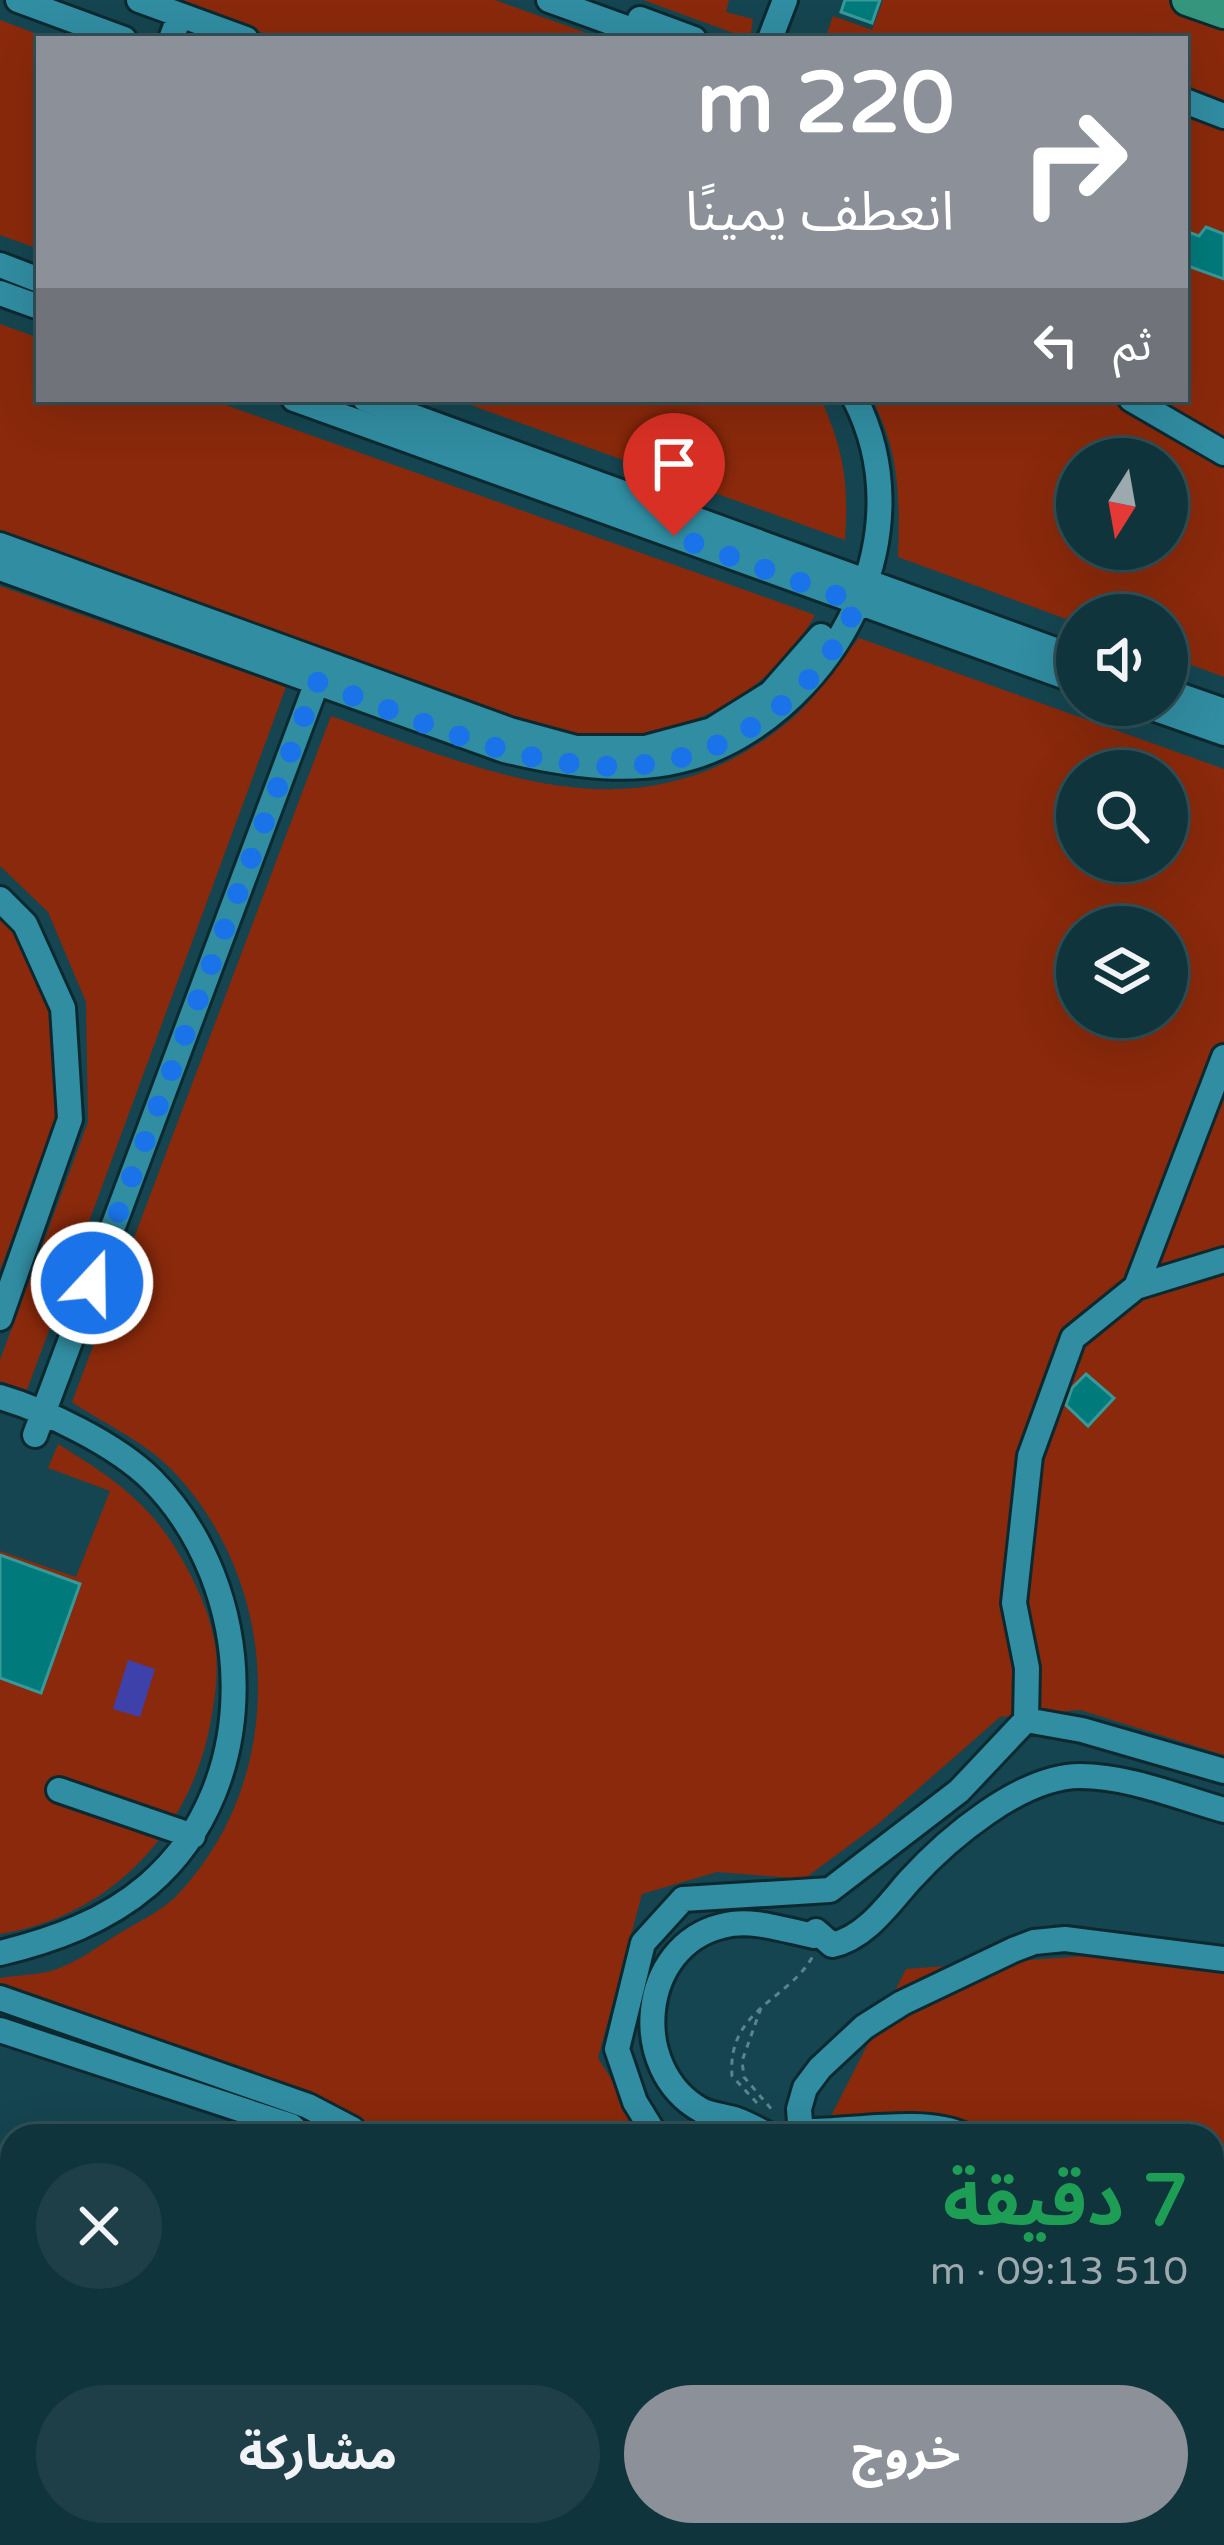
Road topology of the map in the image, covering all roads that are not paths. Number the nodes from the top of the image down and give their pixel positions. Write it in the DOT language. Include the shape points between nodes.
graph roads {
  1 [pos="18,0"];
  2 [pos="139,0"];
  3 [pos="549,0"];
  4 [pos="784,0"];
  5 [pos="1187,0"];
  6 [pos="582,3"];
  7 [pos="0,7"];
  8 [pos="1224,14"];
  9 [pos="176,27"];
  10 [pos="79,36"];
  11 [pos="116,36"];
  12 [pos="228,36"];
  13 [pos="651,36"];
  14 [pos="685,36"];
  15 [pos="771,36"];
  16 [pos="1188,102"];
  17 [pos="1224,116"];
  18 [pos="0,265"];
  19 [pos="36,279"];
  20 [pos="0,292"];
  21 [pos="36,306"];
  22 [pos="303,402"];
  23 [pos="373,402"];
  24 [pos="842,402"];
  25 [pos="857,402"];
  26 [pos="1136,402"];
  27 [pos="1224,453"];
  28 [pos="0,545"];
  29 [pos="0,568"];
  30 [pos="854,590"];
  31 [pos="1056,652"];
  32 [pos="1056,672"];
  33 [pos="317,682"];
  34 [pos="1188,698"];
  35 [pos="1224,711"];
  36 [pos="1188,720"];
  37 [pos="1224,733"];
  38 [pos="0,899"];
  39 [pos="1224,1057"];
  40 [pos="1224,1260"];
  41 [pos="1136,1287"];
  42 [pos="0,1318"];
  43 [pos="0,1397"];
  44 [pos="44,1410"];
  45 [pos="35,1435"];
  46 [pos="1026,1720"];
  47 [pos="1224,1771"];
  48 [pos="59,1790"];
  49 [pos="1224,1810"];
  50 [pos="193,1835"];
  51 [pos="0,1953"];
  52 [pos="1224,1959"];
  53 [pos="0,1998"];
  54 [pos="0,2030"];
  55 [pos="285,2124"];
  56 [pos="341,2124"];
  57 [pos="648,2124"];
  58 [pos="768,2124"];
  59 [pos="801,2124"];
  1 -- 11 [label="street"];
  2 -- 9 [label="street"];
  3 -- 6 [label="street"];
  4 -- 15 [label="street"];
  5 -- 8 [label="main road"];
  6 -- 13 [label="street"];
  6 -- 14 [label="street"];
  7 -- 10 [label="street"];
  9 -- 12 [label="street"];
  16 -- 17 [label="street"];
  18 -- 19 [label="street"];
  20 -- 21 [label="street"];
  22 -- 30 [label="street"];
  23 -- 30 [label="street"];
  24 -- 30 [label="street" via="861,438 869,491"];
  25 -- 30 [label="street" via="872,432 880,490 878,548"];
  26 -- 27 [label="street"];
  28 -- 30 [label="street" via="577,748 645,748 712,730 771,693"];
  29 -- 33 [label="street"];
  30 -- 31 [label="street"];
  30 -- 32 [label="street"];
  30 -- 33 [label="street" via="847,629 783,707 718,748 645,767 572,767 504,750"];
  33 -- 44 [label="street"];
  34 -- 35 [label="street"];
  36 -- 37 [label="street"];
  38 -- 42 [label="street" via="26,924 63,1008 70,1119"];
  39 -- 41 [label="street"];
  40 -- 41 [label="street"];
  41 -- 46 [label="street" via="1073,1338 1030,1456 1014,1603 1027,1668"];
  43 -- 44 [label="street"];
  44 -- 45 [label="street"];
  44 -- 50 [label="street" via="151,1479 194,1537 219,1593 235,1696 220,1778"];
  46 -- 47 [label="street"];
  46 -- 57 [label="street" via="959,1791 830,1890 683,1899 643,1943 617,2049"];
  48 -- 50 [label="street"];
  49 -- 58 [label="street" via="1110,1779 1061,1777 1000,1805 954,1839 856,1935 832,1945 816,1930 814,1936 718,1926 683,1947 659,1979 655,2055 701,2110"];
  50 -- 51 [label="street" via="150,1884 105,1916"];
  52 -- 59 [label="street" via="1065,1939 1013,1950 864,2027 805,2088"];
  53 -- 56 [label="street"];
  54 -- 55 [label="street"];
}
